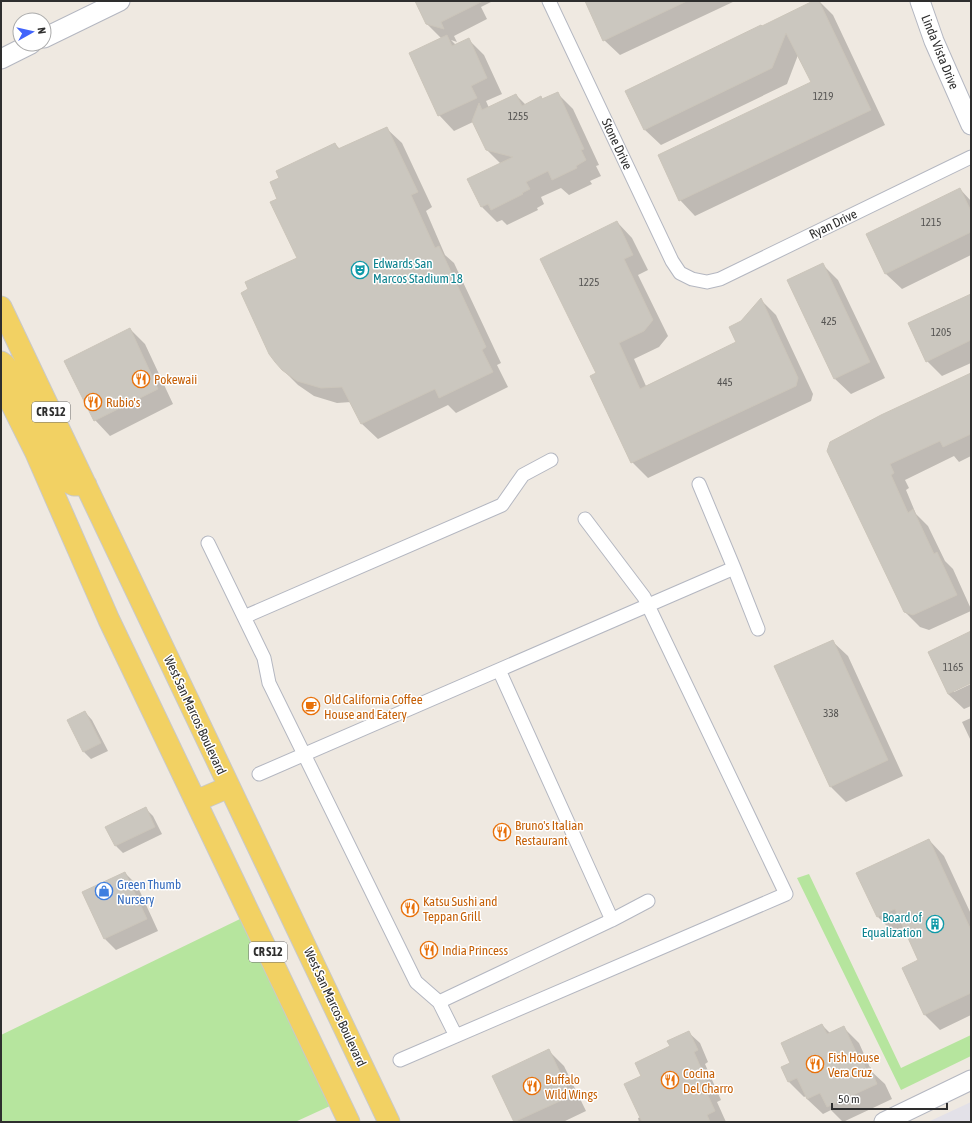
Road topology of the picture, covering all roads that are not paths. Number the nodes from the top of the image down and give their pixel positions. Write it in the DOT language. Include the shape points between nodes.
graph roads {
  1 [pos="120,1"];
  2 [pos="549,1"];
  3 [pos="920,1"];
  4 [pos="52,34"];
  5 [pos="14,52"];
  6 [pos="1,58"];
  7 [pos="971,125"];
  8 [pos="971,157"];
  9 [pos="692,279"];
  10 [pos="1,307"];
  11 [pos="1,362"];
  12 [pos="1,383"];
  13 [pos="551,460"];
  14 [pos="700,484"];
  15 [pos="86,485"];
  16 [pos="585,519"];
  17 [pos="208,543"];
  18 [pos="734,568"];
  19 [pos="648,605"];
  20 [pos="244,617"];
  21 [pos="758,629"];
  22 [pos="499,670"];
  23 [pos="304,754"];
  24 [pos="259,774"];
  25 [pos="229,787"];
  26 [pos="196,801"];
  27 [pos="648,901"];
  28 [pos="612,920"];
  29 [pos="440,1002"];
  30 [pos="456,1036"];
  31 [pos="400,1060"];
  32 [pos="971,1080"];
  33 [pos="349,1122"];
  34 [pos="389,1122"];
  35 [pos="884,1122"];
  1 -- 4 [label="main road"];
  2 -- 9 [label="street, Stone Drive" via="672,261 680,273"];
  3 -- 7 [label="main road, Linda Vista Drive" via="934,41"];
  5 -- 6 [label="main road"];
  8 -- 9 [label="street, Ryan Drive" via="720,279 707,282"];
  10 -- 15 [label="main road, West San Marcos Boulevard / CR S12"];
  11 -- 15 [label="main road" via="22,390 66,481 74,485"];
  12 -- 26 [label="main road, CR S12" via="35,451 109,620"];
  13 -- 20 [label="street" via="523,475 502,505"];
  14 -- 18 [label="street"];
  15 -- 25 [label="main road, West San Marcos Boulevard / CR S12"];
  16 -- 19 [label="street"];
  17 -- 20 [label="street"];
  18 -- 19 [label="street"];
  18 -- 21 [label="street"];
  19 -- 22 [label="street"];
  19 -- 30 [label="street" via="786,894"];
  20 -- 23 [label="street" via="264,658 269,683"];
  22 -- 23 [label="street"];
  22 -- 28 [label="street"];
  23 -- 24 [label="street"];
  23 -- 29 [label="street" via="416,982"];
  25 -- 26 [label="main road"];
  25 -- 34 [label="main road, West San Marcos Boulevard / CR S12"];
  26 -- 33 [label="main road, CR S12"];
  27 -- 28 [label="street"];
  28 -- 29 [label="street"];
  29 -- 30 [label="street"];
  30 -- 31 [label="street"];
  32 -- 35 [label="main road"];
}
